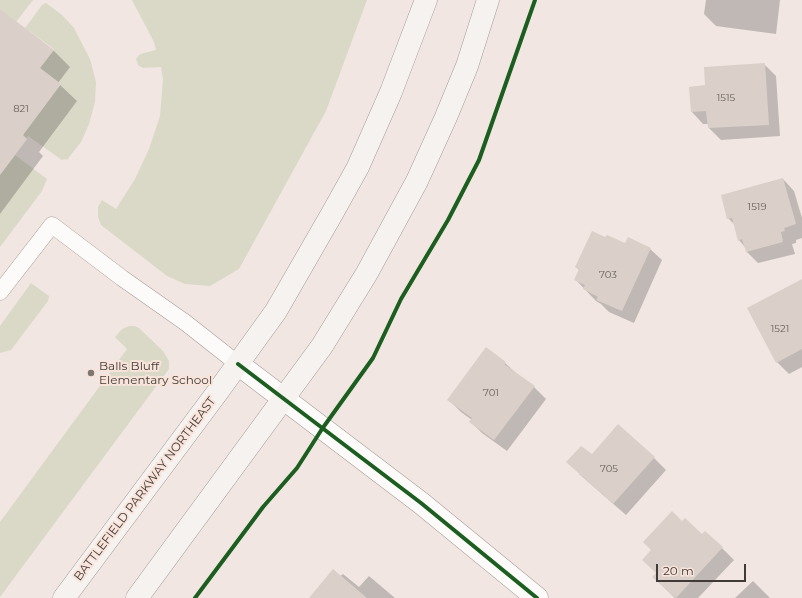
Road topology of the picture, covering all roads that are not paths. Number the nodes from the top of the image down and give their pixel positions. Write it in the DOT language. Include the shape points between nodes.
graph roads {
  1 [pos="426,0"];
  2 [pos="488,0"];
  3 [pos="0,292"];
  4 [pos="238,364"];
  5 [pos="284,400"];
  6 [pos="64,598"];
  7 [pos="137,598"];
  8 [pos="538,598"];
  1 -- 4 [label="main road, BATTLEFIELD PARKWAY NORTHEAST" via="391,92 358,167 276,311"];
  2 -- 5 [label="main road" via="467,66 417,181 367,273 322,346"];
  3 -- 4 [label="lane" via="52,225"];
  4 -- 5 [label="street"];
  4 -- 6 [label="main road, BATTLEFIELD PARKWAY NORTHEAST"];
  5 -- 7 [label="main road"];
  5 -- 8 [label="street" via="421,503"];
}
